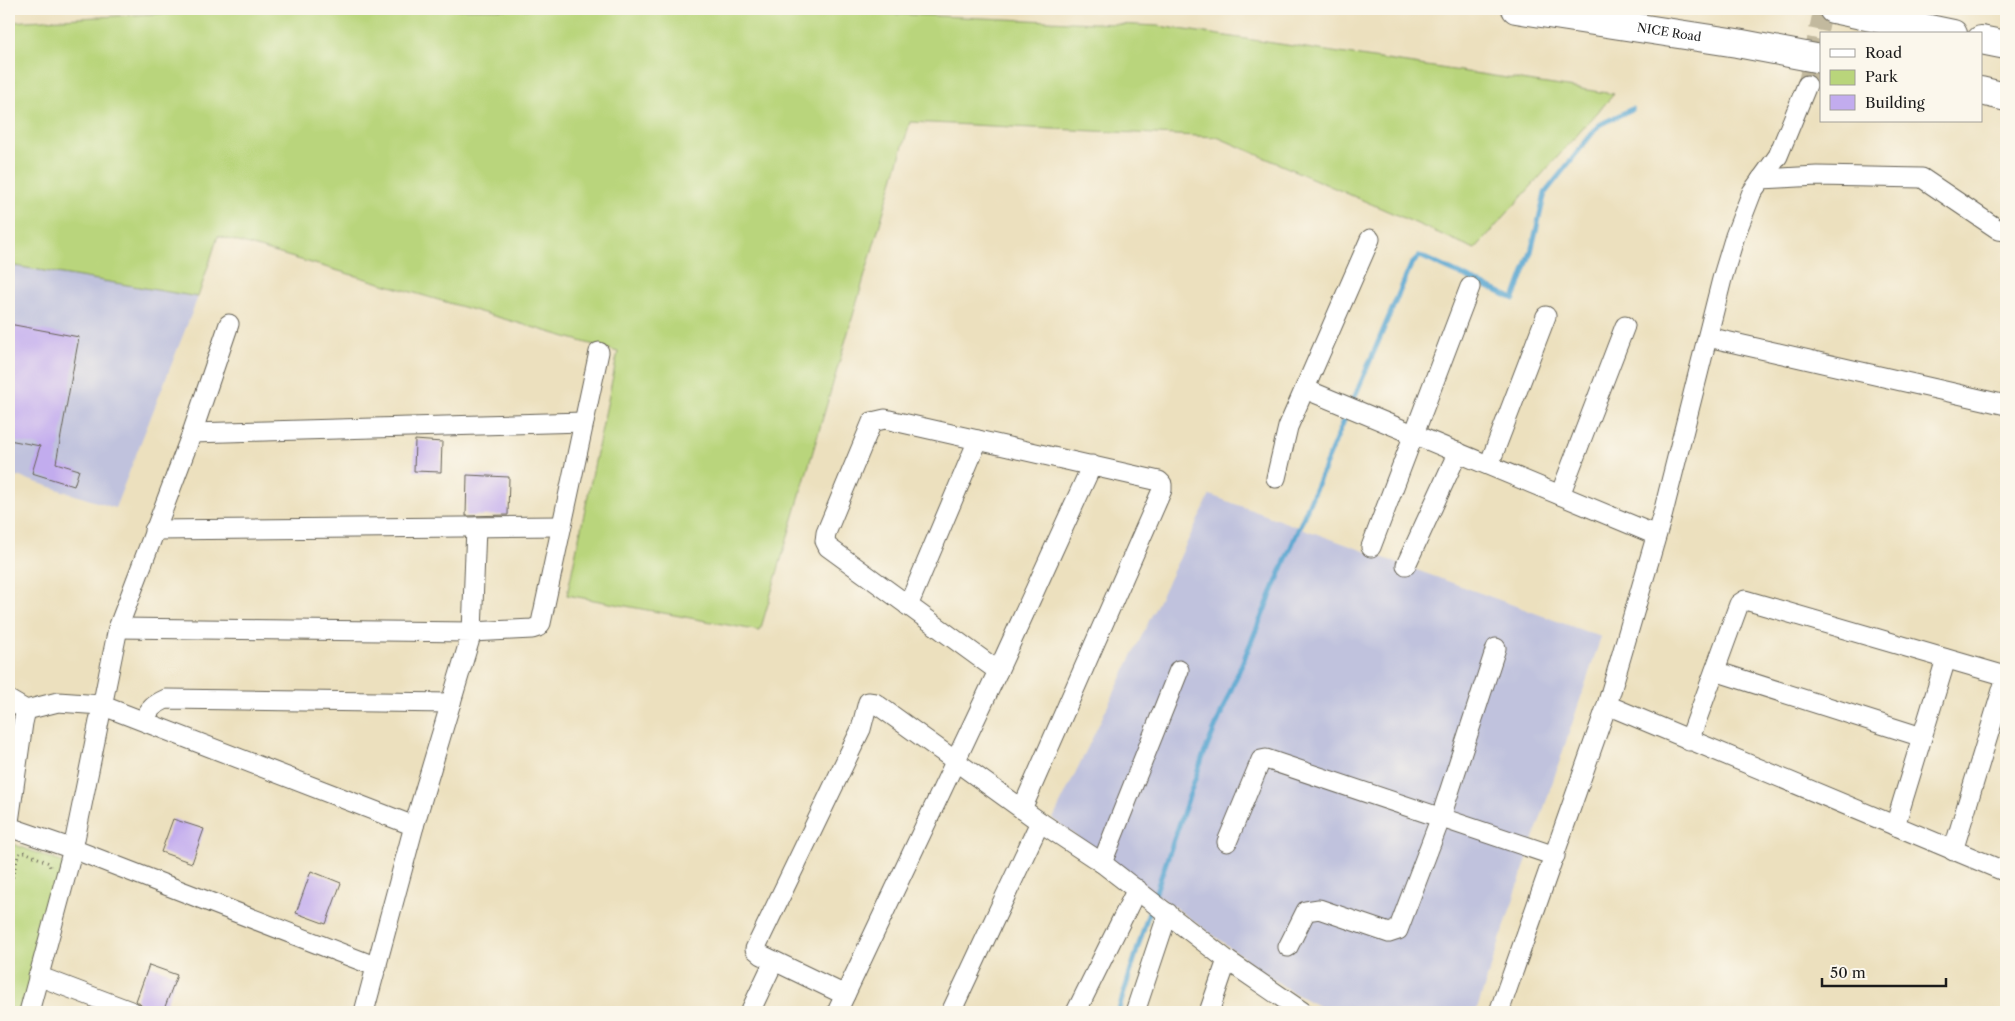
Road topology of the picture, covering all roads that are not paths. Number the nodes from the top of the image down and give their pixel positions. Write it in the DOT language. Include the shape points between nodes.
graph roads {
  1 [pos="1516,9"];
  2 [pos="1833,9"];
  3 [pos="1942,32"];
  4 [pos="1982,40"];
  5 [pos="2006,46"];
  6 [pos="1820,59"];
  7 [pos="1807,85"];
  8 [pos="1982,91"];
  9 [pos="2006,97"];
  10 [pos="1761,179"];
  11 [pos="2006,230"];
  12 [pos="1370,239"];
  13 [pos="1470,288"];
  14 [pos="1546,316"];
  15 [pos="228,324"];
  16 [pos="1625,326"];
  17 [pos="1708,337"];
  18 [pos="599,352"];
  19 [pos="1305,389"];
  20 [pos="2006,405"];
  21 [pos="584,422"];
  22 [pos="192,433"];
  23 [pos="1415,434"];
  24 [pos="978,440"];
  25 [pos="1458,452"];
  26 [pos="1092,465"];
  27 [pos="1489,465"];
  28 [pos="1276,478"];
  29 [pos="1560,495"];
  30 [pos="476,526"];
  31 [pos="562,526"];
  32 [pos="154,530"];
  33 [pos="1656,535"];
  34 [pos="1371,547"];
  35 [pos="1406,565"];
  36 [pos="908,606"];
  37 [pos="118,628"];
  38 [pos="472,632"];
  39 [pos="1496,648"];
  40 [pos="1946,659"];
  41 [pos="1179,670"];
  42 [pos="998,671"];
  43 [pos="1715,672"];
  44 [pos="2006,677"];
  45 [pos="9,700"];
  46 [pos="451,703"];
  47 [pos="101,705"];
  48 [pos="1606,705"];
  49 [pos="26,710"];
  50 [pos="144,721"];
  51 [pos="1922,737"];
  52 [pos="1689,741"];
  53 [pos="954,760"];
  54 [pos="1022,809"];
  55 [pos="1442,817"];
  56 [pos="9,822"];
  57 [pos="1040,822"];
  58 [pos="9,826"];
  59 [pos="414,826"];
  60 [pos="1895,826"];
  61 [pos="1228,842"];
  62 [pos="73,849"];
  63 [pos="1954,851"];
  64 [pos="1555,856"];
  65 [pos="1102,863"];
  66 [pos="2006,872"];
  67 [pos="1137,889"];
  68 [pos="1168,913"];
  69 [pos="1288,947"];
  70 [pos="1227,960"];
  71 [pos="774,961"];
  72 [pos="377,967"];
  73 [pos="38,976"];
  74 [pos="845,995"];
  75 [pos="113,1008"];
  76 [pos="29,1012"];
  77 [pos="133,1012"];
  78 [pos="364,1012"];
  79 [pos="750,1012"];
  80 [pos="837,1012"];
  81 [pos="951,1012"];
  82 [pos="1076,1012"];
  83 [pos="1135,1012"];
  84 [pos="1210,1012"];
  85 [pos="1302,1012"];
  86 [pos="1499,1012"];
  1 -- 6 [label="highway, NICE Road"];
  2 -- 3 [label="highway"];
  4 -- 5 [label="highway"];
  7 -- 10 [label="street" via="1778,156"];
  8 -- 9 [label="highway"];
  10 -- 11 [label="street" via="1817,176 1922,178 1999,230"];
  10 -- 17 [label="street" via="1752,192 1735,236"];
  12 -- 19 [label="street"];
  13 -- 23 [label="street"];
  14 -- 27 [label="street"];
  15 -- 22 [label="street"];
  16 -- 29 [label="street"];
  17 -- 20 [label="street"];
  17 -- 33 [label="street"];
  18 -- 21 [label="street"];
  19 -- 23 [label="street"];
  19 -- 28 [label="street" via="1288,427"];
  21 -- 22 [label="street"];
  21 -- 31 [label="street"];
  22 -- 32 [label="street"];
  23 -- 25 [label="street"];
  23 -- 34 [label="street"];
  24 -- 26 [label="street"];
  24 -- 36 [label="street"];
  24 -- 36 [label="street" via="885,419 872,422 825,541 828,547"];
  25 -- 27 [label="street"];
  25 -- 35 [label="street"];
  26 -- 42 [label="street"];
  26 -- 54 [label="street" via="1159,481 1162,490"];
  27 -- 29 [label="street"];
  29 -- 33 [label="street"];
  30 -- 31 [label="street"];
  30 -- 32 [label="street"];
  30 -- 38 [label="street"];
  31 -- 38 [label="street" via="538,627"];
  32 -- 37 [label="street"];
  33 -- 48 [label="street"];
  36 -- 42 [label="street"];
  37 -- 38 [label="street"];
  37 -- 47 [label="street"];
  38 -- 46 [label="street"];
  39 -- 55 [label="street"];
  40 -- 43 [label="street" via="1745,600 1739,604"];
  40 -- 44 [label="street"];
  40 -- 51 [label="street"];
  41 -- 65 [label="street"];
  42 -- 53 [label="street"];
  43 -- 51 [label="street"];
  43 -- 52 [label="street"];
  44 -- 63 [label="street"];
  45 -- 49 [label="street"];
  46 -- 50 [label="street" via="166,699 154,705"];
  46 -- 59 [label="street"];
  47 -- 49 [label="street" via="58,702"];
  47 -- 50 [label="street"];
  47 -- 62 [label="street"];
  48 -- 52 [label="street"];
  48 -- 64 [label="street"];
  49 -- 56 [label="street"];
  50 -- 59 [label="street"];
  51 -- 60 [label="street"];
  52 -- 60 [label="street"];
  53 -- 54 [label="street"];
  53 -- 71 [label="street" via="875,703 868,702 862,729 755,948"];
  53 -- 74 [label="street"];
  54 -- 57 [label="street"];
  55 -- 61 [label="street" via="1266,758 1261,760"];
  55 -- 64 [label="street"];
  55 -- 69 [label="street" via="1398,930 1389,933 1314,909 1306,911"];
  57 -- 65 [label="street"];
  57 -- 81 [label="street"];
  58 -- 62 [label="street"];
  59 -- 72 [label="street"];
  60 -- 63 [label="street"];
  62 -- 72 [label="street"];
  62 -- 73 [label="street"];
  63 -- 66 [label="street"];
  64 -- 86 [label="street"];
  65 -- 67 [label="street"];
  67 -- 68 [label="street"];
  67 -- 82 [label="street"];
  68 -- 70 [label="street"];
  68 -- 83 [label="street"];
  70 -- 84 [label="street"];
  70 -- 85 [label="street"];
  71 -- 74 [label="street"];
  71 -- 79 [label="street"];
  72 -- 78 [label="street"];
  73 -- 75 [label="street"];
  73 -- 76 [label="street"];
  74 -- 80 [label="street"];
  75 -- 77 [label="street"];
}
